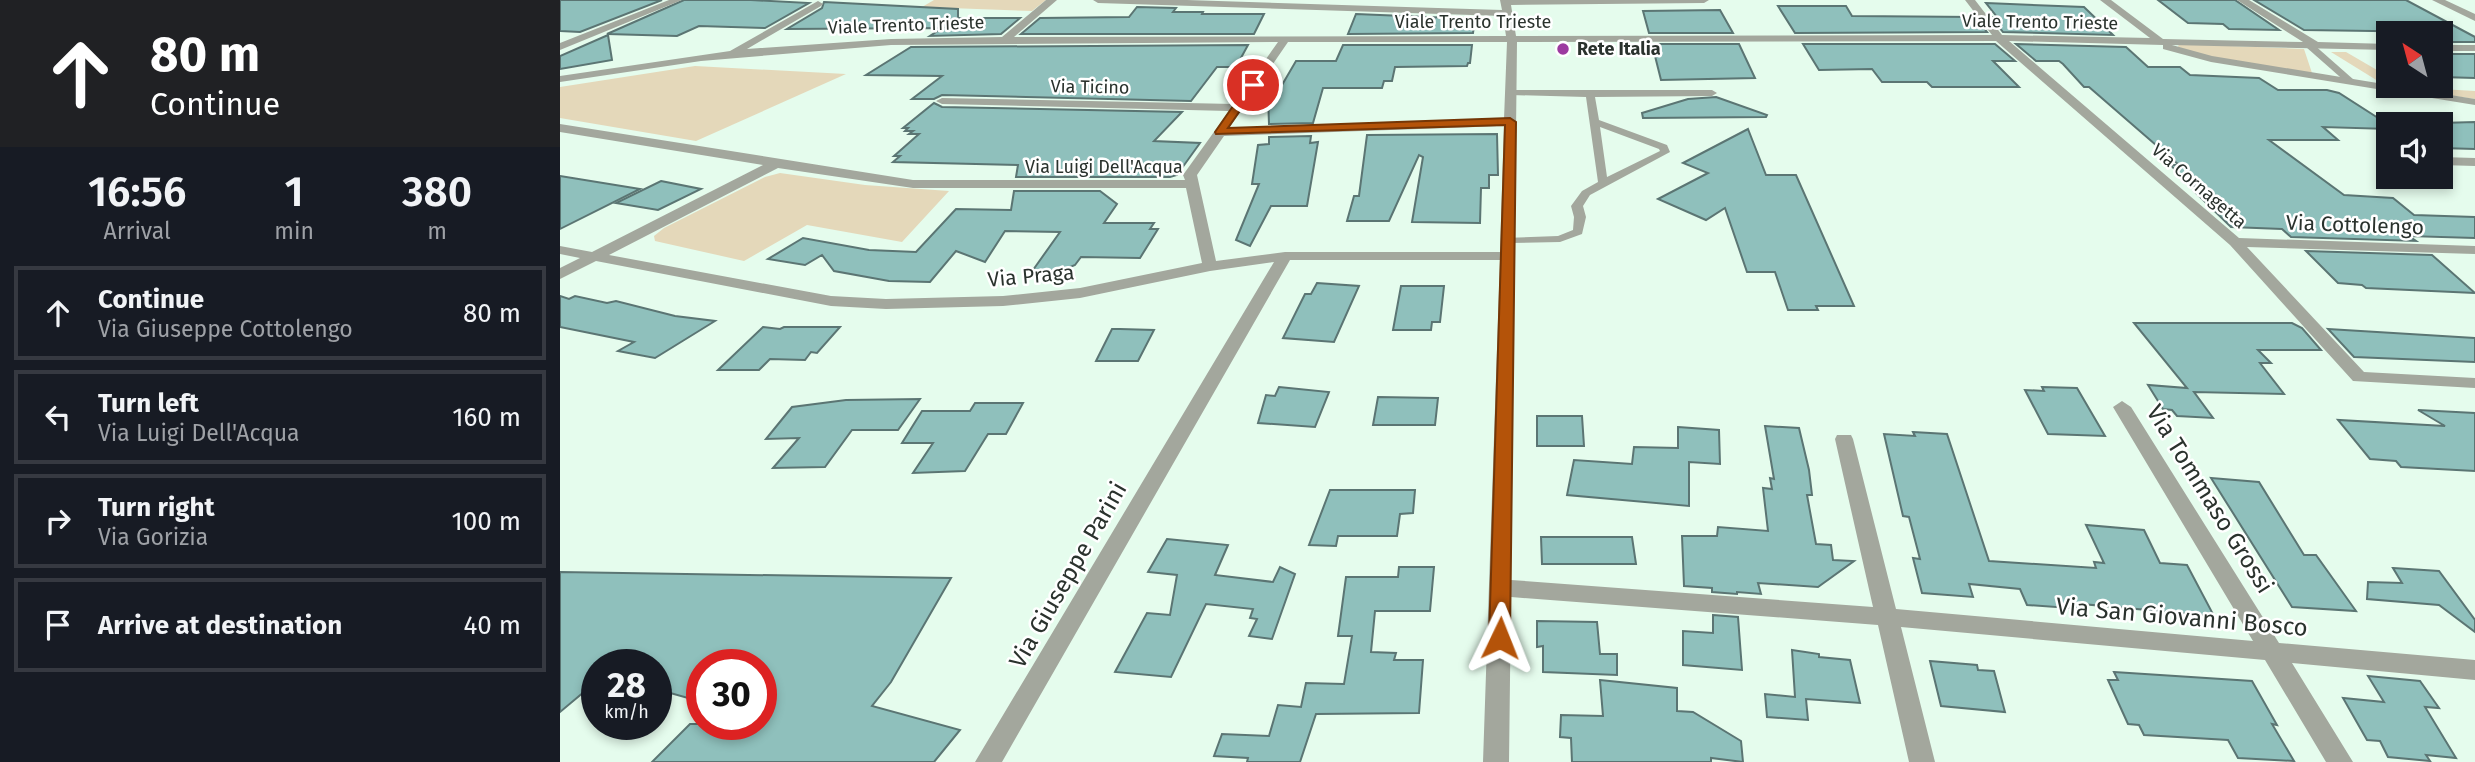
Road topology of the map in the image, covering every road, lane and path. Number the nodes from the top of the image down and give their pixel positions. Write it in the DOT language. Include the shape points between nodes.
graph roads {
  1 [pos="677,0"];
  2 [pos="1052,0"];
  3 [pos="1098,0"];
  4 [pos="1704,0"];
  5 [pos="1970,0"];
  6 [pos="2105,0"];
  7 [pos="2242,0"];
  8 [pos="2437,0"];
  9 [pos="818,4"];
  10 [pos="1507,5"];
  11 [pos="2475,18"];
  12 [pos="1999,38"];
  13 [pos="1512,39"];
  14 [pos="1004,40"];
  15 [pos="1285,40"];
  16 [pos="2157,42"];
  17 [pos="2312,45"];
  18 [pos="560,47"];
  19 [pos="2376,47"];
  20 [pos="2454,47"];
  21 [pos="2472,48"];
  22 [pos="732,54"];
  23 [pos="560,79"];
  24 [pos="2351,82"];
  25 [pos="1511,92"];
  26 [pos="1712,93"];
  27 [pos="1590,94"];
  28 [pos="942,101"];
  29 [pos="2475,102"];
  30 [pos="1237,108"];
  31 [pos="1594,121"];
  32 [pos="1510,122"];
  33 [pos="560,128"];
  34 [pos="1220,132"];
  35 [pos="2453,161"];
  36 [pos="2475,162"];
  37 [pos="775,164"];
  38 [pos="1603,183"];
  39 [pos="1192,184"];
  40 [pos="2235,242"];
  41 [pos="1508,248"];
  42 [pos="560,250"];
  43 [pos="2475,250"];
  44 [pos="1285,256"];
  45 [pos="593,257"];
  46 [pos="1210,266"];
  47 [pos="560,274"];
  48 [pos="2475,383"];
  49 [pos="2122,407"];
  50 [pos="1844,439"];
  51 [pos="1501,588"];
  52 [pos="1885,617"];
  53 [pos="2274,651"];
  54 [pos="2475,670"];
  55 [pos="988,762"];
  56 [pos="1496,762"];
  57 [pos="1922,762"];
  58 [pos="2340,762"];
  1 -- 18 [label="street"];
  2 -- 14 [label="street"];
  3 -- 10 [label="street"];
  4 -- 10 [label="street"];
  5 -- 12 [label="street, Via Cornagetta"];
  6 -- 16 [label="street"];
  7 -- 17 [label="street"];
  8 -- 11 [label="street"];
  9 -- 22 [label="street"];
  10 -- 13 [label="street"];
  12 -- 13 [label="street, Viale Trento Trieste"];
  12 -- 16 [label="street, Viale Trento Trieste"];
  12 -- 40 [label="street, Via Cornagetta"];
  13 -- 15 [label="street, Viale Trento Trieste"];
  13 -- 25 [label="street"];
  14 -- 15 [label="street, Viale Trento Trieste"];
  14 -- 22 [label="street, Viale Trento Trieste" via="875,42"];
  15 -- 30 [label="street, Via Luigi Dell'Acqua"];
  16 -- 17 [label="street, Viale Trento Trieste"];
  16 -- 24 [label="street" via="2189,55"];
  17 -- 19 [label="street, Viale Trento Trieste"];
  17 -- 24 [label="lane"];
  20 -- 21 [label="street"];
  22 -- 23 [label="street, Viale Trento Trieste"];
  24 -- 29 [label="street"];
  25 -- 27 [label="lane"];
  25 -- 32 [label="street"];
  26 -- 27 [label="lane"];
  27 -- 31 [label="lane"];
  28 -- 30 [label="street, Via Ticino"];
  30 -- 34 [label="street, Via Luigi Dell'Acqua"];
  31 -- 38 [label="lane"];
  31 -- 38 [label="lane" via="1663,147 1665,152"];
  32 -- 34 [label="street"];
  32 -- 41 [label="street"];
  33 -- 37 [label="street, Via Luigi Dell'Acqua"];
  34 -- 39 [label="street, Via Luigi Dell'Acqua" via="1190,175"];
  35 -- 36 [label="street"];
  37 -- 39 [label="street, Via Luigi Dell'Acqua" via="913,184"];
  37 -- 45 [label="street"];
  38 -- 41 [label="lane" via="1586,192 1577,206 1578,232"];
  39 -- 46 [label="street"];
  40 -- 43 [label="street, Via Cottolengo"];
  40 -- 48 [label="street, Via Cornagetta" via="2359,377"];
  41 -- 44 [label="street, Via Praga"];
  41 -- 51 [label="street"];
  42 -- 45 [label="street, Via Praga"];
  44 -- 46 [label="street, Via Praga"];
  44 -- 55 [label="street, Via Giuseppe Parini"];
  45 -- 46 [label="street, Via Praga" via="831,301 886,304 1003,301 1080,293"];
  45 -- 47 [label="street"];
  49 -- 53 [label="street, Via Tommaso Grossi"];
  50 -- 52 [label="street"];
  51 -- 52 [label="street, Via San Giovanni Bosco"];
  51 -- 56 [label="street"];
  52 -- 53 [label="street, Via San Giovanni Bosco"];
  52 -- 57 [label="street"];
  53 -- 54 [label="street, Via San Giovanni Bosco"];
  53 -- 58 [label="street, Via Tommaso Grossi"];
}
